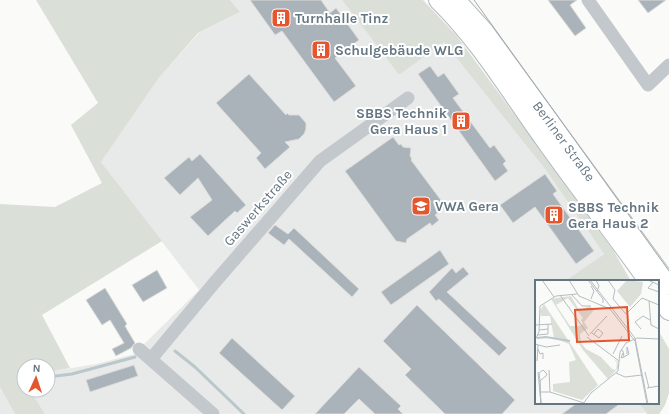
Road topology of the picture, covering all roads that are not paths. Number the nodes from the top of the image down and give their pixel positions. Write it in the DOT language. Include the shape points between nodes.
graph roads {
  1 [pos="438,0"];
  2 [pos="456,0"];
  3 [pos="588,0"];
  4 [pos="669,65"];
  5 [pos="408,98"];
  6 [pos="647,280"];
  7 [pos="669,285"];
  8 [pos="659,296"];
  9 [pos="669,311"];
  10 [pos="139,348"];
  11 [pos="151,359"];
  12 [pos="213,414"];
  1 -- 6 [label="main road, Berliner Straße" via="487,58"];
  2 -- 7 [label="main road, Berliner Straße" via="484,31"];
  3 -- 4 [label="street" via="648,85"];
  5 -- 11 [label="street, Gaswerkstraße" via="320,161 214,282"];
  8 -- 9 [label="main road"];
  10 -- 11 [label="street"];
  11 -- 12 [label="street"];
}
